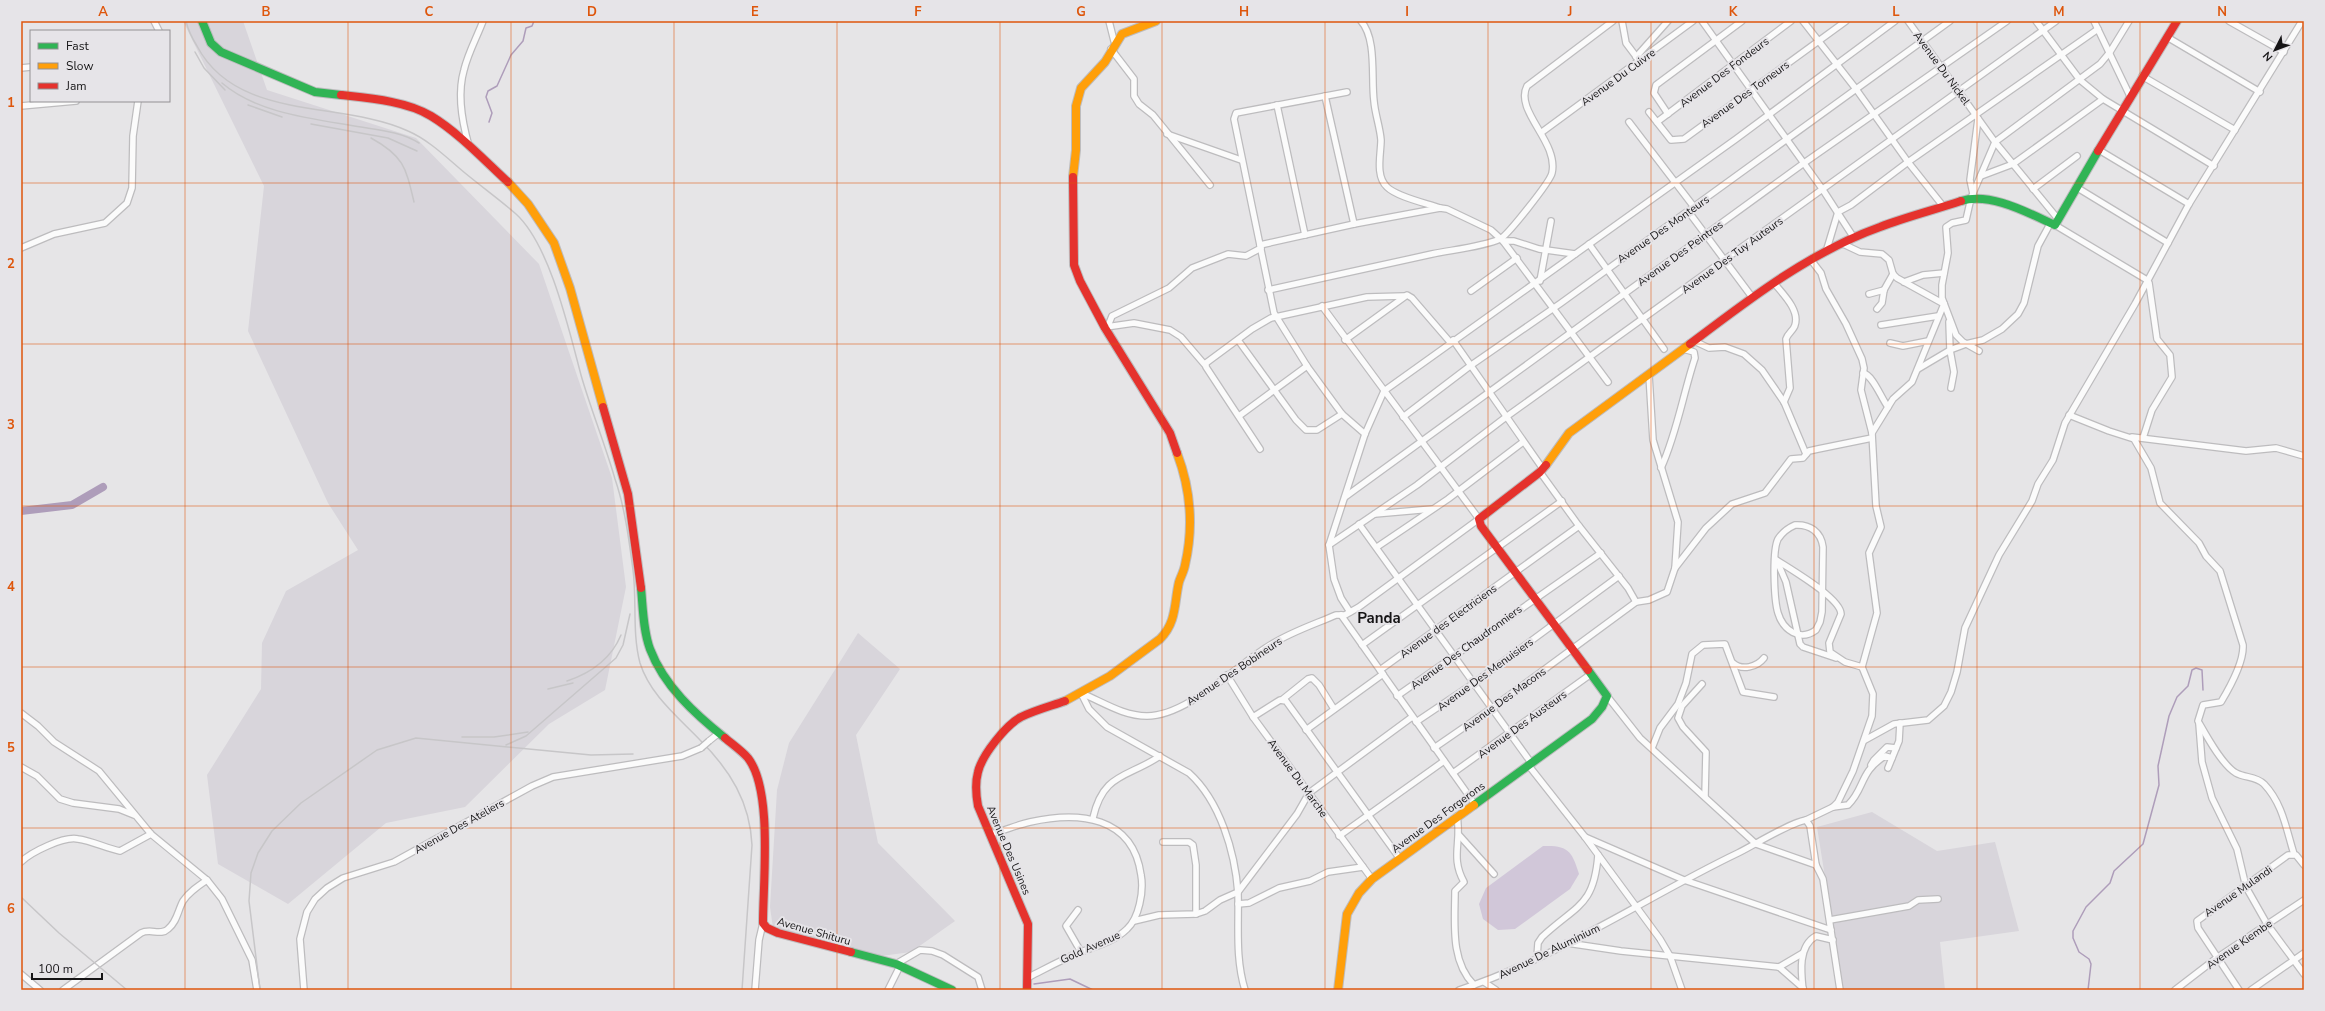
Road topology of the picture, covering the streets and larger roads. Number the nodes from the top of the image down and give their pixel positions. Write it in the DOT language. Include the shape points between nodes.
graph roads {
  1 [pos="154,21"];
  2 [pos="202,21"];
  3 [pos="483,21"];
  4 [pos="1109,21"];
  5 [pos="1156,21"];
  6 [pos="1360,21"];
  7 [pos="1613,21"];
  8 [pos="1622,21"];
  9 [pos="1668,21"];
  10 [pos="1693,21"];
  11 [pos="1702,21"];
  12 [pos="1742,21"];
  13 [pos="1791,21"];
  14 [pos="1804,21"];
  15 [pos="1846,21"];
  16 [pos="1895,21"];
  17 [pos="1908,21"];
  18 [pos="1950,21"];
  19 [pos="2006,21"];
  20 [pos="2036,21"];
  21 [pos="2056,21"];
  22 [pos="2094,21"];
  23 [pos="2129,21"];
  24 [pos="2177,21"];
  25 [pos="2229,21"];
  26 [pos="2302,21"];
  27 [pos="2098,29"];
  28 [pos="158,30"];
  29 [pos="2044,31"];
  30 [pos="2167,37"];
  31 [pos="1716,40"];
  32 [pos="1114,41"];
  33 [pos="1922,41"];
  34 [pos="1819,42"];
  35 [pos="1111,49"];
  36 [pos="2110,52"];
  37 [pos="2284,52"];
  38 [pos="2062,56"];
  39 [pos="1638,59"];
  40 [pos="1734,65"];
  41 [pos="1837,65"];
  42 [pos="1939,67"];
  43 [pos="2142,76"];
  44 [pos="2080,80"];
  45 [pos="1752,89"];
  46 [pos="1856,89"];
  47 [pos="1347,92"];
  48 [pos="1957,92"];
  49 [pos="2260,92"];
  50 [pos="1324,96"];
  51 [pos="2130,96"];
  52 [pos="2103,99"];
  53 [pos="65,102"];
  54 [pos="138,102"];
  55 [pos="1277,105"];
  56 [pos="21,106"];
  57 [pos="2120,111"];
  58 [pos="1649,112"];
  59 [pos="1668,114"];
  60 [pos="1769,115"];
  61 [pos="1874,115"];
  62 [pos="1977,117"];
  63 [pos="1629,122"];
  64 [pos="1657,122"];
  65 [pos="2235,130"];
  66 [pos="1542,132"];
  67 [pos="1166,134"];
  68 [pos="1787,140"];
  69 [pos="1892,140"];
  70 [pos="1995,142"];
  71 [pos="469,146"];
  72 [pos="2099,150"];
  73 [pos="2077,156"];
  74 [pos="1241,160"];
  75 [pos="1908,162"];
  76 [pos="1804,163"];
  77 [pos="2013,164"];
  78 [pos="2214,166"];
  79 [pos="1981,176"];
  80 [pos="1675,182"];
  81 [pos="1210,185"];
  82 [pos="2076,187"];
  83 [pos="2033,189"];
  84 [pos="1823,190"];
  85 [pos="1972,196"];
  86 [pos="2189,204"];
  87 [pos="1943,206"];
  88 [pos="1440,208"];
  89 [pos="1691,209"];
  90 [pos="1838,212"];
  91 [pos="1551,221"];
  92 [pos="2055,223"];
  93 [pos="1354,224"];
  94 [pos="1706,234"];
  95 [pos="1305,235"];
  96 [pos="1854,238"];
  97 [pos="1502,240"];
  98 [pos="2168,243"];
  99 [pos="1589,244"];
  100 [pos="1843,244"];
  101 [pos="1260,247"];
  102 [pos="21,248"];
  103 [pos="1545,250"];
  104 [pos="1826,252"];
  105 [pos="1575,254"];
  106 [pos="1517,258"];
  107 [pos="1724,260"];
  108 [pos="1811,260"];
  109 [pos="1607,269"];
  110 [pos="1944,273"];
  111 [pos="1893,274"];
  112 [pos="2147,280"];
  113 [pos="1538,282"];
  114 [pos="1904,282"];
  115 [pos="1774,283"];
  116 [pos="1268,290"];
  117 [pos="1884,290"];
  118 [pos="1471,291"];
  119 [pos="1624,294"];
  120 [pos="1869,294"];
  121 [pos="1404,296"];
  122 [pos="1752,297"];
  123 [pos="1944,304"];
  124 [pos="1322,306"];
  125 [pos="1553,308"];
  126 [pos="1877,310"];
  127 [pos="1948,314"];
  128 [pos="1938,316"];
  129 [pos="1277,317"];
  130 [pos="1642,320"];
  131 [pos="1881,325"];
  132 [pos="1106,327"];
  133 [pos="1570,333"];
  134 [pos="1238,340"];
  135 [pos="1345,340"];
  136 [pos="1451,341"];
  137 [pos="1694,341"];
  138 [pos="1928,341"];
  139 [pos="1890,343"];
  140 [pos="1966,344"];
  141 [pos="1664,349"];
  142 [pos="1683,349"];
  143 [pos="1950,350"];
  144 [pos="1979,351"];
  145 [pos="1589,358"];
  146 [pos="1205,365"];
  147 [pos="1307,366"];
  148 [pos="1470,366"];
  149 [pos="1918,369"];
  150 [pos="1863,373"];
  151 [pos="1650,375"];
  152 [pos="1608,382"];
  153 [pos="1951,388"];
  154 [pos="1384,390"];
  155 [pos="1274,391"];
  156 [pos="1488,392"];
  157 [pos="1784,402"];
  158 [pos="1888,407"];
  159 [pos="1342,414"];
  160 [pos="2069,415"];
  161 [pos="1239,416"];
  162 [pos="1403,417"];
  163 [pos="1506,417"];
  164 [pos="1365,434"];
  165 [pos="1872,436"];
  166 [pos="2132,437"];
  167 [pos="2143,438"];
  168 [pos="1422,441"];
  169 [pos="1523,442"];
  170 [pos="1260,449"];
  171 [pos="1806,454"];
  172 [pos="2304,456"];
  173 [pos="1441,467"];
  174 [pos="1661,468"];
  175 [pos="1542,470"];
  176 [pos="1458,491"];
  177 [pos="1344,497"];
  178 [pos="1562,501"];
  179 [pos="1434,509"];
  180 [pos="1372,515"];
  181 [pos="1480,519"];
  182 [pos="1359,524"];
  183 [pos="1579,526"];
  184 [pos="1329,545"];
  185 [pos="1497,546"];
  186 [pos="1377,547"];
  187 [pos="1601,553"];
  188 [pos="1775,559"];
  189 [pos="1675,568"];
  190 [pos="1515,572"];
  191 [pos="1619,576"];
  192 [pos="1398,578"];
  193 [pos="1822,590"];
  194 [pos="1534,598"];
  195 [pos="1636,602"];
  196 [pos="1417,605"];
  197 [pos="1350,612"];
  198 [pos="1340,615"];
  199 [pos="1554,625"];
  200 [pos="1435,630"];
  201 [pos="1799,635"];
  202 [pos="1362,644"];
  203 [pos="1572,649"];
  204 [pos="1453,656"];
  205 [pos="1764,658"];
  206 [pos="1839,658"];
  207 [pos="1733,663"];
  208 [pos="1862,667"];
  209 [pos="1382,672"];
  210 [pos="1591,674"];
  211 [pos="1227,675"];
  212 [pos="1474,683"];
  213 [pos="1702,684"];
  214 [pos="1081,693"];
  215 [pos="1397,696"];
  216 [pos="1607,696"];
  217 [pos="1774,696"];
  218 [pos="1283,699"];
  219 [pos="1492,708"];
  220 [pos="1334,709"];
  221 [pos="21,713"];
  222 [pos="1252,717"];
  223 [pos="1414,720"];
  224 [pos="2198,721"];
  225 [pos="1900,723"];
  226 [pos="1306,730"];
  227 [pos="719,733"];
  228 [pos="1509,733"];
  229 [pos="1865,740"];
  230 [pos="1434,748"];
  231 [pos="1652,748"];
  232 [pos="1896,748"];
  233 [pos="1160,756"];
  234 [pos="1892,758"];
  235 [pos="1444,762"];
  236 [pos="1530,765"];
  237 [pos="21,767"];
  238 [pos="1871,767"];
  239 [pos="1888,768"];
  240 [pos="1453,773"];
  241 [pos="1337,774"];
  242 [pos="1309,793"];
  243 [pos="1705,796"];
  244 [pos="1474,803"];
  245 [pos="1833,807"];
  246 [pos="135,815"];
  247 [pos="1368,816"];
  248 [pos="1458,816"];
  249 [pos="1093,818"];
  250 [pos="1806,820"];
  251 [pos="151,834"];
  252 [pos="990,834"];
  253 [pos="1459,835"];
  254 [pos="1339,836"];
  255 [pos="1585,837"];
  256 [pos="1163,842"];
  257 [pos="1756,844"];
  258 [pos="2294,854"];
  259 [pos="1598,855"];
  260 [pos="1400,859"];
  261 [pos="21,862"];
  262 [pos="1816,865"];
  263 [pos="2304,866"];
  264 [pos="1362,867"];
  265 [pos="1494,874"];
  266 [pos="207,880"];
  267 [pos="1372,880"];
  268 [pos="1684,880"];
  269 [pos="2246,887"];
  270 [pos="1238,892"];
  271 [pos="1938,898"];
  272 [pos="2304,900"];
  273 [pos="1238,904"];
  274 [pos="1637,908"];
  275 [pos="1078,910"];
  276 [pos="1196,914"];
  277 [pos="1830,920"];
  278 [pos="1134,921"];
  279 [pos="763,923"];
  280 [pos="2267,924"];
  281 [pos="1831,930"];
  282 [pos="1833,940"];
  283 [pos="1567,942"];
  284 [pos="1081,952"];
  285 [pos="1803,953"];
  286 [pos="2304,953"];
  287 [pos="1670,956"];
  288 [pos="1537,957"];
  289 [pos="2218,958"];
  290 [pos="2294,960"];
  291 [pos="898,965"];
  292 [pos="1779,967"];
  293 [pos="21,974"];
  294 [pos="2304,974"];
  295 [pos="1029,977"];
  296 [pos="1484,982"];
  297 [pos="1474,985"];
  298 [pos="1803,989"];
  299 [pos="40,990"];
  300 [pos="63,990"];
  301 [pos="257,990"];
  302 [pos="304,990"];
  303 [pos="755,990"];
  304 [pos="888,990"];
  305 [pos="952,990"];
  306 [pos="982,990"];
  307 [pos="1027,990"];
  308 [pos="1245,990"];
  309 [pos="1338,990"];
  310 [pos="1459,990"];
  311 [pos="1496,990"];
  312 [pos="1682,990"];
  313 [pos="1840,990"];
  314 [pos="2175,990"];
  315 [pos="2239,990"];
  316 [pos="2252,990"];
  1 -- 28 [label="street"];
  2 -- 71 [label="street" via="211,43 234,59 315,92 389,101 416,109 430,115"];
  3 -- 71 [label="street" via="464,70 464,128"];
  4 -- 32 [label="street"];
  5 -- 35 [label="street, Avenue Des Usines" via="1126,31"];
  6 -- 88 [label="street" via="1367,32 1372,61 1374,100 1381,138 1380,174 1383,182 1396,193"];
  7 -- 66 [label="street" via="1527,86 1524,95 1528,110"];
  8 -- 39 [label="street" via="1626,43"];
  9 -- 39 [label="street"];
  10 -- 39 [label="street, Avenue Du Cuivre"];
  11 -- 31 [label="street"];
  12 -- 31 [label="street"];
  13 -- 40 [label="street, Avenue Des Fondeurs"];
  14 -- 34 [label="street"];
  15 -- 34 [label="street, Avenue Des Torneurs"];
  16 -- 41 [label="street"];
  17 -- 33 [label="street, Avenue Du Nickel"];
  18 -- 33 [label="street, Avenue Des Monteurs"];
  19 -- 42 [label="street, Avenue Des Peintres"];
  20 -- 29 [label="street"];
  21 -- 29 [label="street, Avenue Des Tuy Auteurs"];
  22 -- 27 [label="street"];
  23 -- 36 [label="street"];
  24 -- 30 [label="street"];
  25 -- 37 [label="street"];
  26 -- 37 [label="street"];
  27 -- 36 [label="street"];
  27 -- 38 [label="street"];
  29 -- 38 [label="street"];
  29 -- 48 [label="street, Avenue Des Tuy Auteurs"];
  30 -- 43 [label="street"];
  30 -- 49 [label="street"];
  31 -- 40 [label="street"];
  31 -- 59 [label="street" via="1656,85 1654,93"];
  33 -- 42 [label="street, Avenue Du Nickel"];
  33 -- 46 [label="street, Avenue Des Monteurs"];
  34 -- 41 [label="street"];
  34 -- 45 [label="street, Avenue Des Torneurs"];
  35 -- 67 [label="street" via="1134,79 1136,100 1153,115"];
  35 -- 132 [label="street, Avenue Des Usines" via="1105,62 1081,88 1078,96 1071,198 1074,265"];
  36 -- 44 [label="street"];
  36 -- 51 [label="street"];
  37 -- 49 [label="street"];
  38 -- 44 [label="street"];
  38 -- 62 [label="street"];
  39 -- 66 [label="street, Avenue Du Cuivre"];
  40 -- 45 [label="street"];
  40 -- 59 [label="street, Avenue Des Fondeurs"];
  41 -- 46 [label="street"];
  41 -- 60 [label="street"];
  42 -- 48 [label="street, Avenue Du Nickel"];
  42 -- 61 [label="street, Avenue Des Peintres"];
  43 -- 51 [label="street"];
  43 -- 65 [label="street"];
  44 -- 52 [label="street"];
  44 -- 70 [label="street"];
  45 -- 60 [label="street"];
  45 -- 64 [label="street, Avenue Des Torneurs" via="1684,139 1671,140"];
  46 -- 61 [label="street"];
  46 -- 68 [label="street, Avenue Des Monteurs"];
  47 -- 50 [label="street"];
  48 -- 62 [label="street, Avenue Du Nickel"];
  48 -- 69 [label="street, Avenue Des Tuy Auteurs"];
  49 -- 65 [label="street"];
  50 -- 55 [label="street"];
  50 -- 93 [label="street"];
  51 -- 57 [label="street"];
  52 -- 57 [label="street"];
  52 -- 77 [label="street"];
  53 -- 56 [label="street"];
  54 -- 102 [label="street" via="133,136 132,188 127,203 105,223 54,234"];
  55 -- 74 [label="street" via="1236,113"];
  55 -- 95 [label="street"];
  57 -- 72 [label="street"];
  57 -- 78 [label="street"];
  58 -- 64 [label="street, Avenue Des Torneurs"];
  59 -- 64 [label="street, Avenue Des Fondeurs"];
  60 -- 68 [label="street"];
  60 -- 80 [label="street"];
  61 -- 69 [label="street"];
  61 -- 76 [label="street, Avenue Des Peintres"];
  62 -- 70 [label="street, Avenue Du Nickel"];
  62 -- 75 [label="street"];
  62 -- 85 [label="street" via="1970,180"];
  63 -- 80 [label="street"];
  65 -- 78 [label="street"];
  66 -- 97 [label="street" via="1552,159 1550,178"];
  67 -- 74 [label="street"];
  67 -- 81 [label="street"];
  68 -- 76 [label="street"];
  68 -- 89 [label="street, Avenue Des Monteurs"];
  69 -- 75 [label="street"];
  69 -- 84 [label="street, Avenue Des Tuy Auteurs"];
  70 -- 77 [label="street, Avenue Du Nickel"];
  70 -- 79 [label="street"];
  71 -- 227 [label="street" via="515,189 554,242 570,288 628,494 636,541 645,628 650,648 659,669 672,687"];
  72 -- 82 [label="street"];
  72 -- 86 [label="street"];
  73 -- 83 [label="street"];
  74 -- 101 [label="street"];
  75 -- 87 [label="street"];
  75 -- 90 [label="street" via="1851,206"];
  76 -- 84 [label="street"];
  76 -- 94 [label="street, Avenue Des Peintres"];
  77 -- 79 [label="street"];
  77 -- 83 [label="street, Avenue Du Nickel"];
  78 -- 86 [label="street"];
  79 -- 85 [label="street"];
  80 -- 89 [label="street"];
  80 -- 99 [label="street"];
  82 -- 92 [label="street"];
  82 -- 98 [label="street"];
  83 -- 92 [label="street, Avenue Du Nickel"];
  84 -- 90 [label="street"];
  84 -- 107 [label="street, Avenue Des Tuy Auteurs"];
  85 -- 87 [label="street"];
  85 -- 92 [label="street" via="1999,202"];
  85 -- 110 [label="street" via="1966,220 1946,227 1948,253"];
  86 -- 98 [label="street"];
  87 -- 96 [label="street"];
  88 -- 93 [label="street"];
  88 -- 97 [label="street" via="1478,223"];
  89 -- 94 [label="street"];
  89 -- 109 [label="street, Avenue Des Monteurs"];
  90 -- 96 [label="street"];
  90 -- 104 [label="street"];
  91 -- 103 [label="street"];
  92 -- 112 [label="street"];
  92 -- 140 [label="street" via="2038,246 2024,303 2018,314 1984,340"];
  93 -- 95 [label="street"];
  94 -- 107 [label="street"];
  94 -- 119 [label="street, Avenue Des Peintres"];
  95 -- 101 [label="street"];
  96 -- 100 [label="street"];
  97 -- 103 [label="street"];
  97 -- 106 [label="street"];
  97 -- 116 [label="street"];
  98 -- 112 [label="street"];
  99 -- 105 [label="street"];
  99 -- 109 [label="street"];
  100 -- 104 [label="street"];
  100 -- 111 [label="street" via="1860,252 1882,254 1889,260"];
  101 -- 116 [label="street"];
  101 -- 132 [label="street" via="1246,256 1228,254 1192,268 1170,288 1112,316"];
  103 -- 105 [label="street"];
  103 -- 113 [label="street"];
  104 -- 108 [label="street"];
  105 -- 113 [label="street"];
  106 -- 113 [label="street"];
  106 -- 118 [label="street"];
  107 -- 122 [label="street"];
  107 -- 130 [label="street, Avenue Des Tuy Auteurs"];
  108 -- 115 [label="street"];
  108 -- 150 [label="street" via="1823,276 1826,289 1851,333 1862,359"];
  109 -- 119 [label="street"];
  109 -- 125 [label="street, Avenue Des Monteurs"];
  110 -- 114 [label="street" via="1923,275"];
  110 -- 123 [label="street"];
  111 -- 114 [label="street"];
  111 -- 117 [label="street"];
  112 -- 160 [label="street"];
  112 -- 167 [label="street" via="2157,339 2169,352 2172,377 2152,410"];
  113 -- 125 [label="street"];
  113 -- 136 [label="street"];
  114 -- 123 [label="street"];
  115 -- 122 [label="street"];
  115 -- 157 [label="street" via="1788,302 1796,320 1795,327 1786,338 1790,388"];
  116 -- 129 [label="street"];
  117 -- 120 [label="street"];
  117 -- 126 [label="street" via="1883,300"];
  119 -- 130 [label="street"];
  119 -- 133 [label="street, Avenue Des Peintres"];
  121 -- 124 [label="street" via="1367,297"];
  121 -- 135 [label="street"];
  121 -- 136 [label="street" via="1412,298"];
  122 -- 137 [label="street"];
  123 -- 127 [label="street"];
  123 -- 128 [label="street"];
  124 -- 129 [label="street"];
  124 -- 135 [label="street"];
  125 -- 133 [label="street"];
  125 -- 148 [label="street, Avenue Des Monteurs"];
  127 -- 140 [label="street" via="1956,335"];
  127 -- 143 [label="street"];
  128 -- 131 [label="street"];
  128 -- 138 [label="street"];
  129 -- 134 [label="street" via="1264,321"];
  129 -- 147 [label="street"];
  130 -- 141 [label="street"];
  130 -- 145 [label="street, Avenue Des Tuy Auteurs"];
  132 -- 146 [label="street" via="1134,323 1170,330 1181,337"];
  132 -- 214 [label="street, Avenue Des Usines" via="1170,433 1185,473 1190,496 1190,540 1185,567 1179,582 1175,614 1166,633 1127,664"];
  133 -- 145 [label="street"];
  133 -- 156 [label="street, Avenue Des Peintres"];
  134 -- 146 [label="street"];
  134 -- 155 [label="street"];
  135 -- 154 [label="street"];
  136 -- 148 [label="street"];
  136 -- 154 [label="street"];
  137 -- 142 [label="street"];
  137 -- 157 [label="street" via="1709,348 1724,347 1744,354 1762,370"];
  138 -- 139 [label="street" via="1903,346"];
  138 -- 149 [label="street"];
  140 -- 143 [label="street"];
  140 -- 144 [label="street"];
  142 -- 151 [label="street"];
  142 -- 174 [label="street" via="1694,352 1695,358 1683,392 1669,451"];
  143 -- 149 [label="street"];
  143 -- 153 [label="street" via="1954,372"];
  145 -- 152 [label="street"];
  145 -- 163 [label="street, Avenue Des Tuy Auteurs"];
  146 -- 161 [label="street"];
  147 -- 155 [label="street"];
  147 -- 159 [label="street"];
  148 -- 156 [label="street"];
  148 -- 162 [label="street, Avenue Des Monteurs"];
  149 -- 158 [label="street" via="1912,382"];
  150 -- 158 [label="street" via="1870,376"];
  150 -- 165 [label="street" via="1861,390"];
  151 -- 174 [label="street" via="1653,440"];
  151 -- 175 [label="street" via="1568,433"];
  154 -- 162 [label="street"];
  154 -- 164 [label="street"];
  155 -- 159 [label="street" via="1306,430 1317,430"];
  155 -- 161 [label="street"];
  156 -- 163 [label="street"];
  156 -- 168 [label="street, Avenue Des Peintres"];
  157 -- 171 [label="street"];
  158 -- 165 [label="street"];
  159 -- 164 [label="street"];
  160 -- 166 [label="street"];
  160 -- 225 [label="street" via="2053,460 2038,484 2032,501 1999,555 1965,628 1948,700 1940,711 1928,720"];
  161 -- 170 [label="street"];
  162 -- 168 [label="street"];
  163 -- 169 [label="street"];
  163 -- 173 [label="street, Avenue Des Tuy Auteurs"];
  164 -- 177 [label="street"];
  165 -- 171 [label="street"];
  165 -- 208 [label="street" via="1876,506 1881,526 1869,553 1877,614"];
  166 -- 167 [label="street"];
  166 -- 224 [label="street" via="2151,468 2160,503 2202,547 2206,556 2220,571 2243,645 2232,683 2220,703 2202,705"];
  167 -- 172 [label="street" via="2246,451 2276,448"];
  168 -- 173 [label="street"];
  168 -- 177 [label="street, Avenue Des Peintres"];
  169 -- 175 [label="street"];
  169 -- 176 [label="street"];
  171 -- 189 [label="street" via="1801,458 1791,459 1765,493 1736,503 1724,511 1695,541"];
  173 -- 176 [label="street"];
  173 -- 180 [label="street, Avenue Des Tuy Auteurs"];
  174 -- 189 [label="street" via="1678,522"];
  175 -- 178 [label="street"];
  175 -- 181 [label="street"];
  176 -- 179 [label="street"];
  176 -- 181 [label="street"];
  177 -- 184 [label="street"];
  178 -- 183 [label="street"];
  178 -- 185 [label="street"];
  179 -- 180 [label="street"];
  179 -- 186 [label="street"];
  180 -- 182 [label="street, Avenue Des Tuy Auteurs"];
  181 -- 185 [label="street" via="1481,526"];
  181 -- 192 [label="street, Avenue Des Bobineurs"];
  182 -- 184 [label="street, Avenue Des Tuy Auteurs"];
  182 -- 186 [label="street"];
  183 -- 187 [label="street"];
  183 -- 190 [label="street, Avenue des Electriciens"];
  184 -- 197 [label="street" via="1334,580 1340,598"];
  185 -- 190 [label="street"];
  185 -- 196 [label="street"];
  186 -- 192 [label="street"];
  187 -- 191 [label="street"];
  187 -- 194 [label="street, Avenue Des Chaudronniers"];
  188 -- 193 [label="street"];
  188 -- 193 [label="street" via="1778,540 1784,531 1799,525 1813,529 1824,547"];
  188 -- 201 [label="street" via="1786,582"];
  188 -- 201 [label="street" via="1778,615 1788,629"];
  189 -- 195 [label="street" via="1667,592 1649,600"];
  190 -- 194 [label="street"];
  190 -- 200 [label="street, Avenue des Electriciens"];
  191 -- 195 [label="street"];
  191 -- 199 [label="street, Avenue Des Menuisiers"];
  192 -- 196 [label="street"];
  192 -- 197 [label="street, Avenue Des Bobineurs"];
  193 -- 201 [label="street" via="1821,618 1818,627 1812,633"];
  193 -- 206 [label="street" via="1841,611 1829,647 1830,652"];
  194 -- 199 [label="street"];
  194 -- 204 [label="street, Avenue Des Chaudronniers"];
  195 -- 203 [label="street, Avenue Des Macons"];
  196 -- 200 [label="street"];
  196 -- 202 [label="street"];
  197 -- 198 [label="street, Avenue Des Bobineurs"];
  198 -- 202 [label="street"];
  198 -- 211 [label="street, Avenue Des Bobineurs" via="1276,641"];
  199 -- 203 [label="street"];
  199 -- 212 [label="street, Avenue Des Menuisiers"];
  200 -- 204 [label="street"];
  200 -- 209 [label="street, Avenue des Electriciens"];
  201 -- 206 [label="street" via="1803,647"];
  202 -- 209 [label="street"];
  203 -- 210 [label="street"];
  203 -- 219 [label="street, Avenue Des Macons"];
  204 -- 212 [label="street"];
  204 -- 215 [label="street, Avenue Des Chaudronniers"];
  205 -- 207 [label="street" via="1759,664 1748,667 1736,666"];
  206 -- 208 [label="street"];
  207 -- 217 [label="street" via="1744,693"];
  207 -- 231 [label="street" via="1724,643 1703,645 1694,651 1678,704 1660,728"];
  208 -- 229 [label="street" via="1871,689 1874,708"];
  209 -- 215 [label="street"];
  209 -- 220 [label="street, Avenue des Electriciens"];
  210 -- 216 [label="street"];
  210 -- 228 [label="street, Avenue Des Austeurs"];
  211 -- 214 [label="street, Avenue Des Bobineurs" via="1179,709 1159,715 1127,714"];
  211 -- 222 [label="street, Avenue Du Marche"];
  212 -- 219 [label="street"];
  212 -- 223 [label="street, Avenue Des Menuisiers"];
  213 -- 243 [label="street" via="1682,706 1678,718 1706,752"];
  214 -- 233 [label="street" via="1089,709 1107,726"];
  214 -- 252 [label="street, Avenue Des Usines" via="1016,720 1002,733 984,759 976,776 976,794 978,806"];
  215 -- 223 [label="street"];
  216 -- 231 [label="street" via="1635,733"];
  216 -- 236 [label="street, Avenue Des Forgerons" via="1592,719"];
  218 -- 220 [label="street" via="1312,678"];
  218 -- 222 [label="street"];
  218 -- 226 [label="street"];
  219 -- 228 [label="street"];
  219 -- 230 [label="street, Avenue Des Macons"];
  220 -- 226 [label="street, Avenue des Electriciens"];
  221 -- 246 [label="street" via="54,742 99,771"];
  222 -- 242 [label="street, Avenue Du Marche"];
  223 -- 230 [label="street"];
  223 -- 241 [label="street, Avenue Des Menuisiers"];
  224 -- 258 [label="street" via="2232,770 2258,779 2275,800 2282,811"];
  224 -- 269 [label="street" via="2202,762 2212,798 2237,849"];
  225 -- 229 [label="street"];
  225 -- 232 [label="street" via="1901,735"];
  226 -- 241 [label="street"];
  227 -- 279 [label="street, Avenue Shituru" via="748,758 761,786 764,808"];
  227 -- 302 [label="street, Avenue Des Ateliers, bridge" via="701,748 682,756 553,777 394,862 334,883 315,900 307,912 300,940"];
  228 -- 236 [label="street"];
  228 -- 240 [label="street, Avenue Des Austeurs"];
  229 -- 245 [label="street" via="1844,791"];
  230 -- 235 [label="street"];
  231 -- 243 [label="street"];
  232 -- 234 [label="street"];
  232 -- 238 [label="street, Avenue De Aluminium" via="1891,746 1883,750"];
  233 -- 249 [label="street" via="1110,782 1101,794"];
  233 -- 270 [label="street" via="1197,780 1213,804 1230,851"];
  234 -- 238 [label="street" via="1885,756"];
  234 -- 239 [label="street"];
  235 -- 240 [label="street"];
  235 -- 247 [label="street"];
  236 -- 244 [label="street, Avenue Des Forgerons"];
  236 -- 255 [label="street"];
  237 -- 246 [label="street" via="37,776 60,799 119,809"];
  238 -- 245 [label="street, Avenue De Aluminium" via="1850,803"];
  240 -- 244 [label="street"];
  241 -- 242 [label="street, Avenue Des Menuisiers"];
  241 -- 247 [label="street"];
  242 -- 254 [label="street, Avenue Du Marche"];
  242 -- 270 [label="street" via="1297,814"];
  243 -- 257 [label="street"];
  244 -- 248 [label="street, Avenue Des Forgerons"];
  245 -- 250 [label="street, Avenue De Aluminium"];
  246 -- 251 [label="street"];
  247 -- 254 [label="street"];
  247 -- 260 [label="street"];
  248 -- 253 [label="street"];
  248 -- 260 [label="street, Avenue Des Forgerons"];
  249 -- 252 [label="street" via="1073,816 1038,820"];
  249 -- 278 [label="street" via="1110,825 1121,834 1136,856 1142,880"];
  250 -- 257 [label="street, Avenue De Aluminium"];
  250 -- 262 [label="street" via="1810,826"];
  251 -- 261 [label="street" via="120,851 76,838 68,839 41,848"];
  251 -- 266 [label="street"];
  252 -- 295 [label="street, Avenue Des Usines" via="1028,924"];
  253 -- 265 [label="street"];
  253 -- 297 [label="street" via="1456,865 1464,882 1455,892 1455,946 1464,972"];
  254 -- 264 [label="street, Avenue Du Marche"];
  255 -- 259 [label="street"];
  255 -- 268 [label="street"];
  256 -- 276 [label="street" via="1189,842 1193,845 1196,865"];
  257 -- 262 [label="street"];
  257 -- 268 [label="street, Avenue De Aluminium"];
  258 -- 263 [label="street"];
  258 -- 269 [label="street, Avenue Mulandi" via="2286,857"];
  259 -- 274 [label="street"];
  259 -- 288 [label="street" via="1590,895 1542,937 1538,943"];
  260 -- 267 [label="street, Avenue Des Forgerons"];
  262 -- 277 [label="street" via="1823,879"];
  264 -- 267 [label="street, Avenue Du Marche"];
  264 -- 273 [label="street" via="1328,872 1310,881 1279,888 1249,903"];
  266 -- 300 [label="street" via="183,902 168,930 162,933 147,930 141,933"];
  266 -- 301 [label="street" via="222,899 252,960"];
  267 -- 309 [label="street, Avenue Des Forgerons" via="1359,893 1347,914"];
  268 -- 274 [label="street, Avenue De Aluminium"];
  268 -- 281 [label="street"];
  269 -- 280 [label="street"];
  269 -- 289 [label="street, Avenue Mulandi" via="2197,921 2198,928"];
  270 -- 273 [label="street"];
  270 -- 276 [label="street"];
  271 -- 277 [label="street" via="1918,900 1909,906"];
  272 -- 280 [label="street, Avenue Kiembe"];
  273 -- 308 [label="street" via="1238,949"];
  274 -- 283 [label="street, Avenue De Aluminium"];
  274 -- 287 [label="street"];
  275 -- 284 [label="street" via="1066,926"];
  276 -- 278 [label="street" via="1159,915"];
  277 -- 281 [label="street"];
  278 -- 284 [label="street, Gold Avenue" via="1123,933"];
  279 -- 291 [label="street, Avenue Shituru" via="778,933"];
  279 -- 303 [label="street"];
  280 -- 289 [label="street, Avenue Kiembe"];
  280 -- 290 [label="street"];
  281 -- 282 [label="street"];
  282 -- 285 [label="street" via="1816,936 1809,940"];
  282 -- 313 [label="street"];
  283 -- 287 [label="street"];
  283 -- 288 [label="street, Avenue De Aluminium"];
  284 -- 295 [label="street, Gold Avenue"];
  285 -- 292 [label="street"];
  285 -- 298 [label="street"];
  286 -- 290 [label="street"];
  287 -- 292 [label="street"];
  287 -- 312 [label="street"];
  288 -- 296 [label="street, Avenue De Aluminium"];
  289 -- 314 [label="street, Avenue Kiembe"];
  289 -- 315 [label="street, Avenue Mulandi"];
  290 -- 294 [label="street"];
  290 -- 316 [label="street"];
  291 -- 304 [label="street"];
  291 -- 305 [label="street, Avenue Shituru"];
  291 -- 306 [label="street" via="920,950 932,951 943,955 978,978"];
  292 -- 298 [label="street"];
  293 -- 299 [label="street"];
  295 -- 307 [label="street, Avenue Des Usines"];
  296 -- 297 [label="street, Avenue De Aluminium"];
  296 -- 311 [label="street"];
  297 -- 310 [label="street, Avenue De Aluminium"];
}
